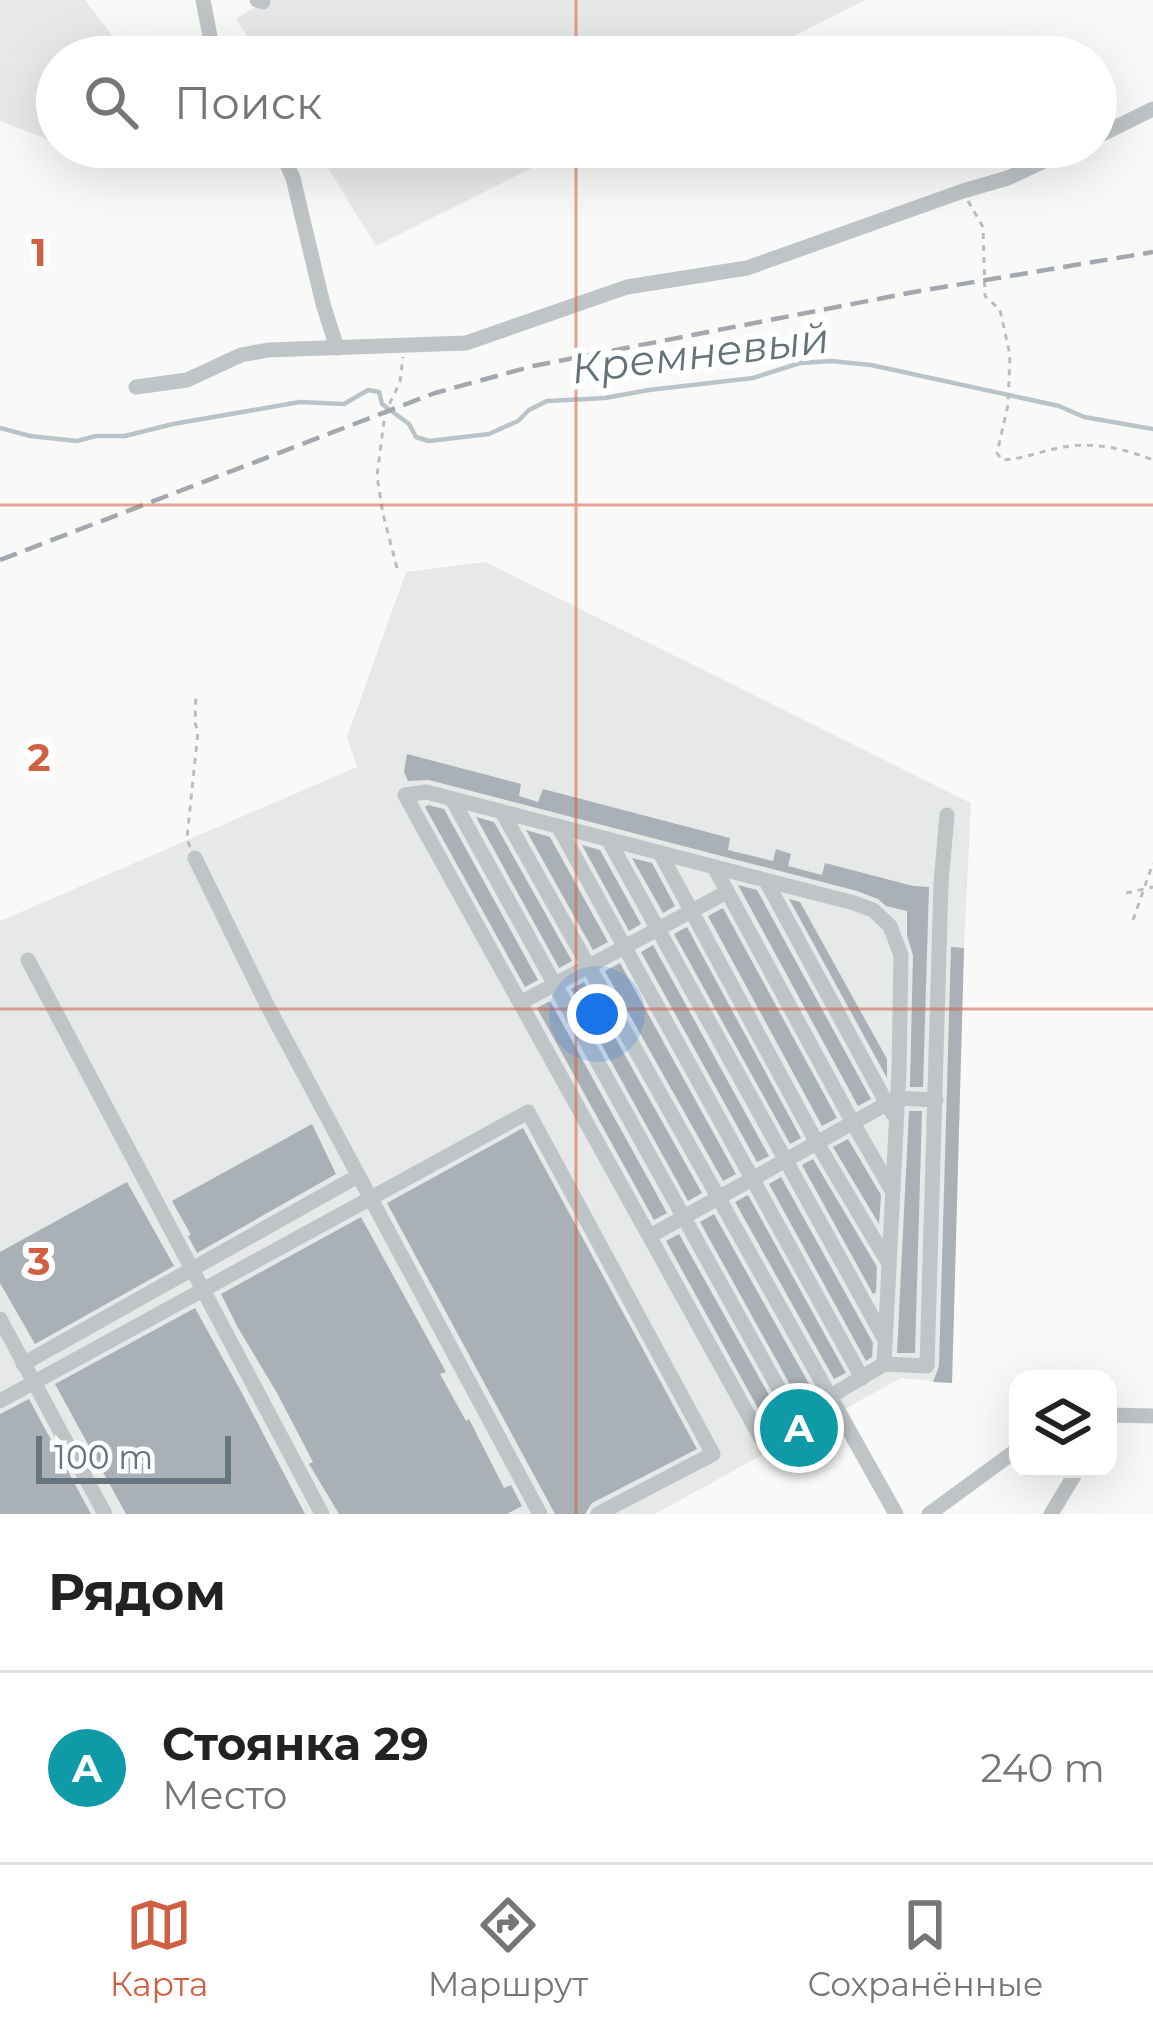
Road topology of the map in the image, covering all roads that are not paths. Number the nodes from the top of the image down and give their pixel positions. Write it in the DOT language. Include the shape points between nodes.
graph roads {
  1 [pos="203,0"];
  2 [pos="210,36"];
  3 [pos="1153,110"];
  4 [pos="1117,127"];
  5 [pos="288,168"];
  6 [pos="1030,168"];
  7 [pos="337,348"];
  8 [pos="136,387"];
  9 [pos="452,799"];
  10 [pos="502,812"];
  11 [pos="946,815"];
  12 [pos="558,826"];
  13 [pos="608,839"];
  14 [pos="660,853"];
  15 [pos="195,858"];
  16 [pos="714,867"];
  17 [pos="766,881"];
  18 [pos="728,892"];
  19 [pos="692,911"];
  20 [pos="658,930"];
  21 [pos="623,949"];
  22 [pos="28,959"];
  23 [pos="588,967"];
  24 [pos="554,985"];
  25 [pos="520,1003"];
  26 [pos="936,1100"];
  27 [pos="892,1101"];
  28 [pos="853,1123"];
  29 [pos="817,1143"];
  30 [pos="786,1160"];
  31 [pos="358,1176"];
  32 [pos="750,1180"];
  33 [pos="893,1191"];
  34 [pos="370,1197"];
  35 [pos="717,1198"];
  36 [pos="682,1218"];
  37 [pos="650,1236"];
  38 [pos="889,1264"];
  39 [pos="193,1268"];
  40 [pos="204,1289"];
  41 [pos="0,1319"];
  42 [pos="886,1340"];
  43 [pos="23,1364"];
  44 [pos="884,1364"];
  45 [pos="862,1378"];
  46 [pos="34,1383"];
  47 [pos="829,1399"];
  48 [pos="0,1401"];
  49 [pos="1117,1416"];
  50 [pos="1153,1416"];
  51 [pos="795,1418"];
  52 [pos="1009,1456"];
  53 [pos="1073,1478"];
  54 [pos="105,1514"];
  55 [pos="322,1514"];
  56 [pos="540,1514"];
  57 [pos="598,1514"];
  58 [pos="896,1514"];
  59 [pos="929,1514"];
  60 [pos="1051,1514"];
  1 -- 2 [label="street"];
  3 -- 4 [label="street"];
  5 -- 7 [label="street"];
  6 -- 7 [label="street" via="747,268 628,287 466,343"];
  7 -- 8 [label="street" via="241,355 187,380"];
  9 -- 10 [label="street"];
  9 -- 24 [label="street"];
  9 -- 25 [label="street" via="405,795"];
  10 -- 12 [label="street"];
  10 -- 23 [label="street"];
  11 -- 26 [label="street"];
  12 -- 13 [label="street"];
  12 -- 21 [label="street"];
  13 -- 14 [label="street"];
  13 -- 20 [label="street"];
  14 -- 16 [label="street"];
  14 -- 19 [label="street"];
  15 -- 31 [label="street"];
  16 -- 17 [label="street"];
  16 -- 18 [label="street"];
  17 -- 27 [label="street"];
  17 -- 27 [label="street" via="854,903 890,926 901,955"];
  18 -- 19 [label="street"];
  18 -- 28 [label="street"];
  19 -- 20 [label="street"];
  19 -- 29 [label="street"];
  20 -- 21 [label="street"];
  20 -- 30 [label="street"];
  21 -- 23 [label="street"];
  21 -- 32 [label="street"];
  22 -- 39 [label="street"];
  23 -- 24 [label="street"];
  23 -- 35 [label="street"];
  24 -- 25 [label="street"];
  24 -- 36 [label="street"];
  25 -- 37 [label="street"];
  26 -- 27 [label="street"];
  26 -- 44 [label="street" via="927,1366"];
  27 -- 28 [label="street"];
  27 -- 33 [label="street"];
  28 -- 29 [label="street"];
  28 -- 33 [label="street"];
  29 -- 30 [label="street"];
  29 -- 38 [label="street"];
  30 -- 32 [label="street"];
  30 -- 42 [label="street"];
  31 -- 34 [label="street"];
  31 -- 39 [label="street"];
  32 -- 35 [label="street"];
  32 -- 45 [label="street"];
  33 -- 38 [label="street"];
  34 -- 40 [label="street"];
  34 -- 56 [label="street"];
  34 -- 57 [label="street" via="528,1112 713,1454"];
  35 -- 36 [label="street"];
  35 -- 47 [label="street"];
  36 -- 37 [label="street"];
  36 -- 51 [label="street"];
  37 -- 51 [label="street" via="761,1438"];
  38 -- 42 [label="street"];
  39 -- 40 [label="street"];
  39 -- 43 [label="street"];
  40 -- 46 [label="street"];
  40 -- 55 [label="street"];
  41 -- 43 [label="street"];
  42 -- 44 [label="street"];
  43 -- 46 [label="street"];
  44 -- 45 [label="street"];
  45 -- 47 [label="street"];
  46 -- 48 [label="street"];
  46 -- 54 [label="street"];
  47 -- 51 [label="street"];
  47 -- 58 [label="street"];
  49 -- 50 [label="street"];
  52 -- 59 [label="street"];
  53 -- 60 [label="street"];
}
